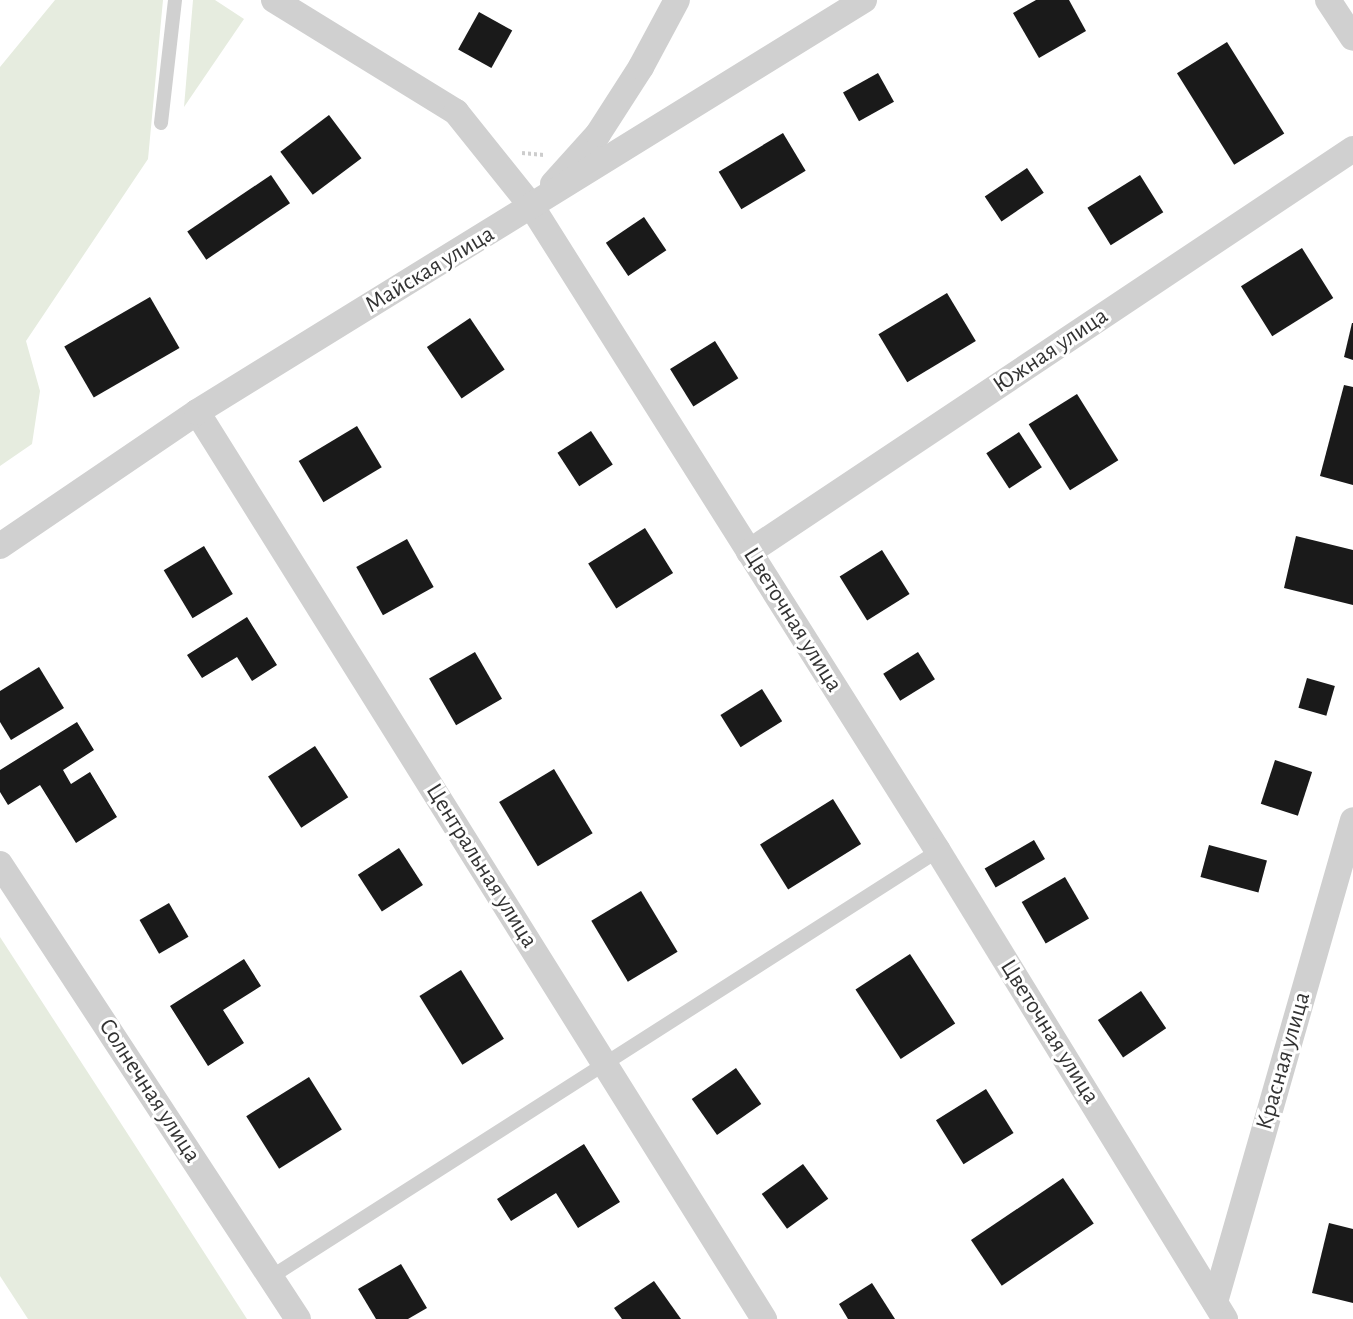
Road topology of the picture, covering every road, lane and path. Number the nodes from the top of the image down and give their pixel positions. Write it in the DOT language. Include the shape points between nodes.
graph roads {
  1 [pos="175,0"];
  2 [pos="274,0"];
  3 [pos="677,0"];
  4 [pos="864,0"];
  5 [pos="1328,0"];
  6 [pos="1353,38"];
  7 [pos="161,123"];
  8 [pos="1353,149"];
  9 [pos="532,207"];
  10 [pos="198,412"];
  11 [pos="0,546"];
  12 [pos="748,552"];
  13 [pos="1353,820"];
  14 [pos="939,851"];
  15 [pos="0,864"];
  16 [pos="606,1066"];
  17 [pos="271,1277"];
  18 [pos="1220,1310"];
  19 [pos="298,1319"];
  20 [pos="764,1319"];
  1 -- 7 [label="lane"];
  2 -- 9 [label="street, Цветочная улица" via="456,112"];
  3 -- 9 [label="street" via="598,134"];
  4 -- 9 [label="street, Майская улица"];
  5 -- 6 [label="street"];
  8 -- 12 [label="street, Южная улица"];
  9 -- 10 [label="street, Майская улица"];
  9 -- 12 [label="street, Цветочная улица"];
  10 -- 11 [label="street, Майская улица"];
  10 -- 16 [label="street, Центральная улица"];
  12 -- 14 [label="street, Цветочная улица"];
  13 -- 18 [label="street, Красная улица"];
  14 -- 16 [label="lane"];
  14 -- 18 [label="street, Цветочная улица"];
  15 -- 17 [label="street, Солнечная улица"];
  16 -- 17 [label="lane"];
  16 -- 20 [label="street, Центральная улица"];
  17 -- 19 [label="street, Солнечная улица"];
}
